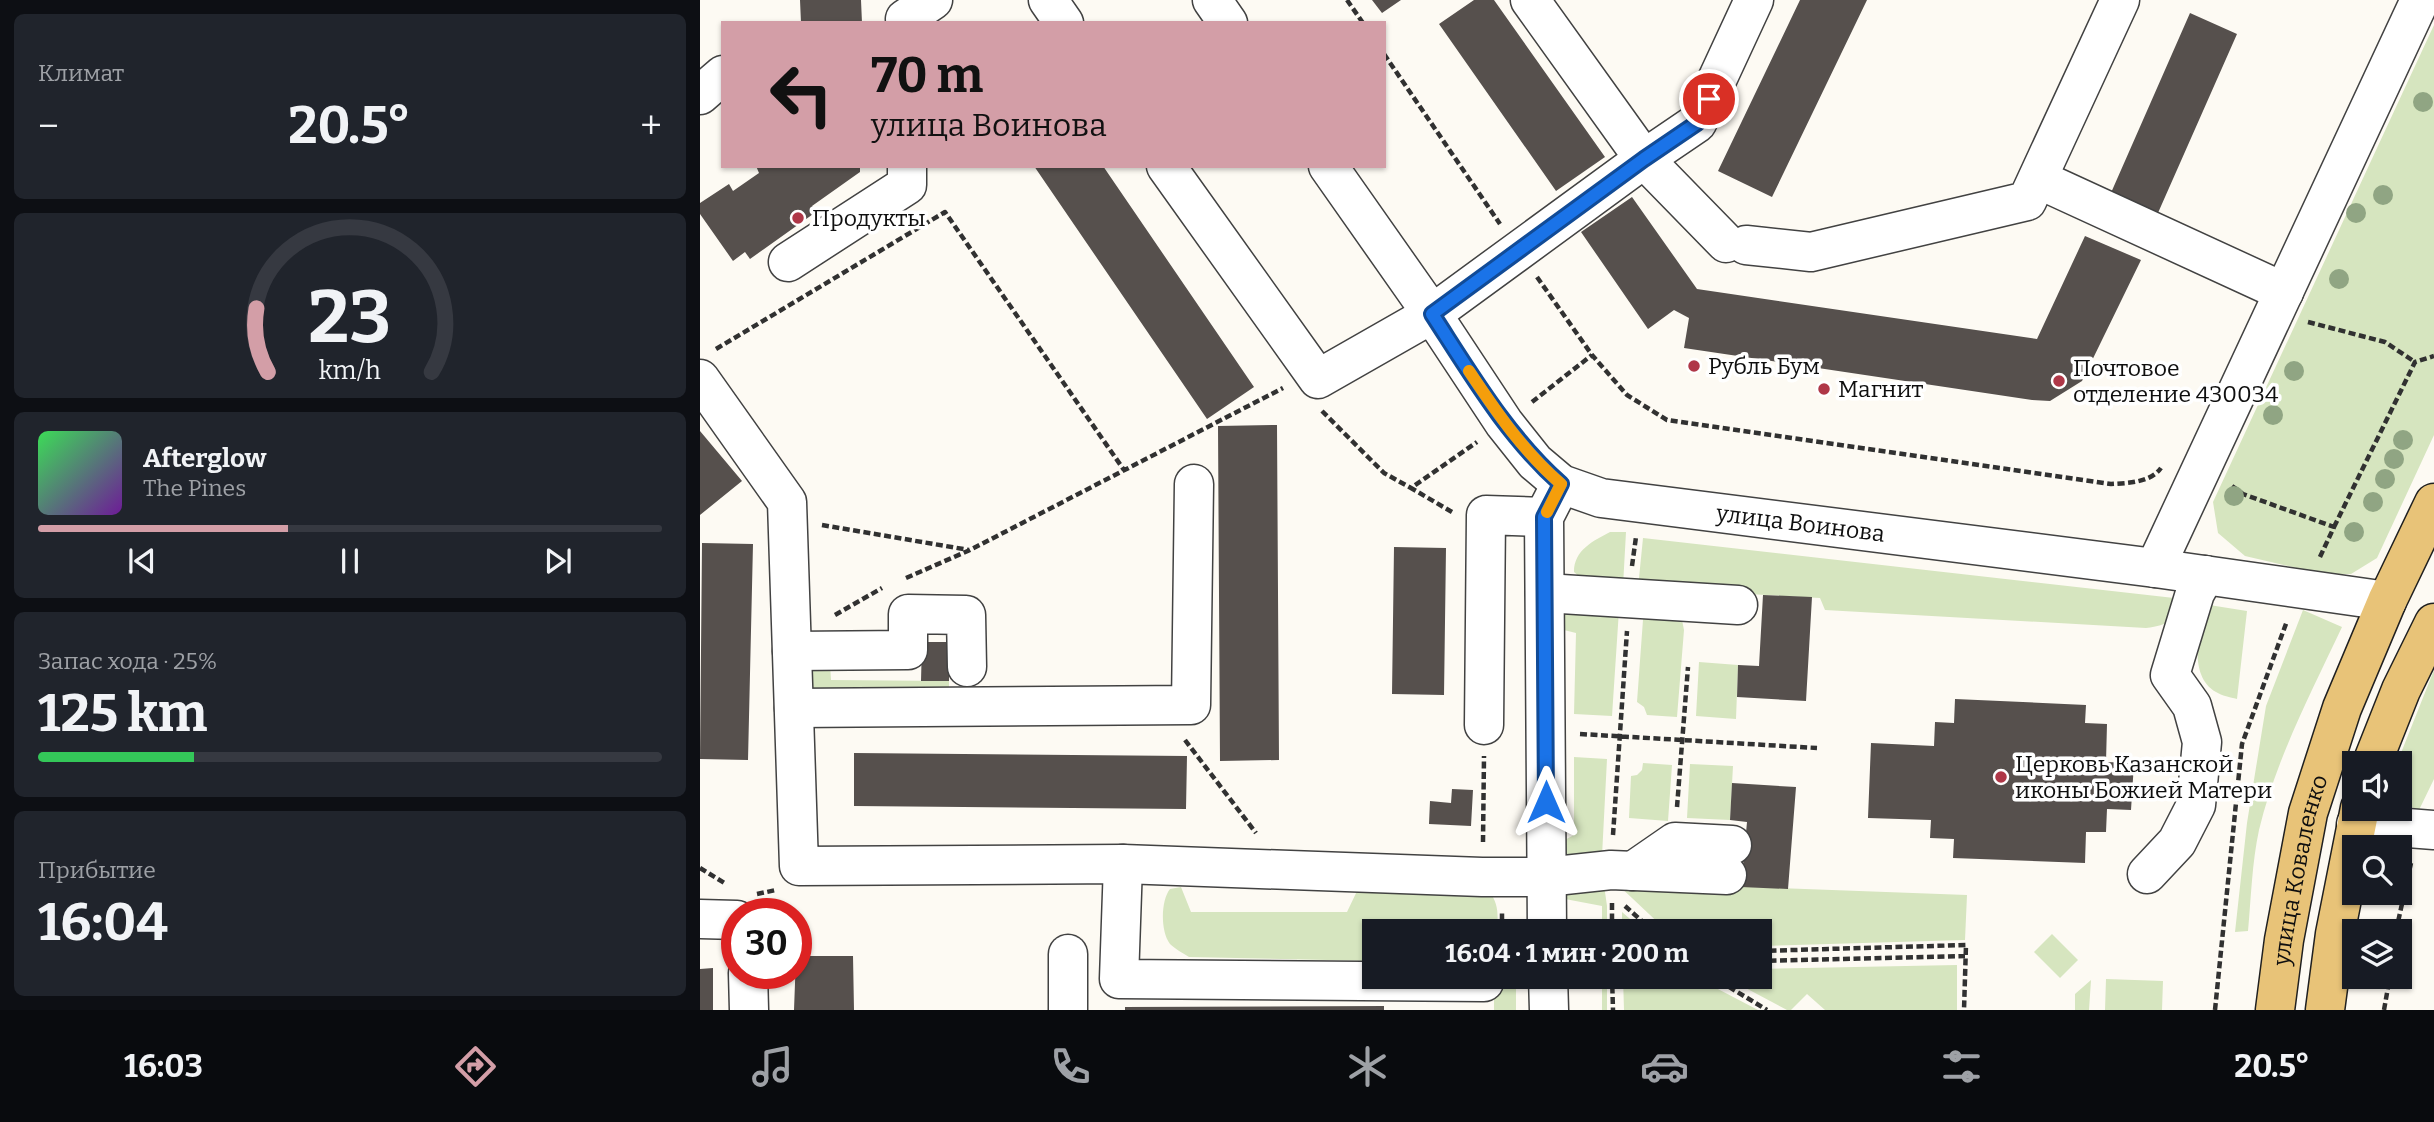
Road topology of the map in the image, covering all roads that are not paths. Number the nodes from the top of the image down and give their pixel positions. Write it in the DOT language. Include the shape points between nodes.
graph roads {
  1 [pos="1048,0"];
  2 [pos="1212,0"];
  3 [pos="1530,0"];
  4 [pos="1754,0"];
  5 [pos="2120,0"];
  6 [pos="2420,0"];
  7 [pos="1063,21"];
  8 [pos="1227,21"];
  9 [pos="721,77"];
  10 [pos="700,95"];
  11 [pos="1644,159"];
  12 [pos="907,168"];
  13 [pos="1167,168"];
  14 [pos="1329,168"];
  15 [pos="2038,179"];
  16 [pos="788,262"];
  17 [pos="2279,303"];
  18 [pos="1432,314"];
  19 [pos="706,366"];
  20 [pos="1194,484"];
  21 [pos="1553,501"];
  22 [pos="2434,503"];
  23 [pos="2155,568"];
  24 [pos="2205,575"];
  25 [pos="1545,593"];
  26 [pos="2386,601"];
  27 [pos="1738,605"];
  28 [pos="2434,606"];
  29 [pos="2434,622"];
  30 [pos="792,647"];
  31 [pos="967,667"];
  32 [pos="794,708"];
  33 [pos="1484,725"];
  34 [pos="2377,751"];
  35 [pos="2308,813"];
  36 [pos="2342,815"];
  37 [pos="2357,821"];
  38 [pos="2383,821"];
  39 [pos="2434,831"];
  40 [pos="1123,864"];
  41 [pos="1619,869"];
  42 [pos="2147,874"];
  43 [pos="1546,877"];
  44 [pos="721,914"];
  45 [pos="700,919"];
  46 [pos="1547,919"];
  47 [pos="1068,954"];
  48 [pos="1362,986"];
  49 [pos="748,989"];
  50 [pos="1548,989"];
  51 [pos="1119,995"];
  52 [pos="749,1010"];
  53 [pos="1068,1010"];
  54 [pos="1549,1010"];
  55 [pos="2275,1010"];
  56 [pos="2325,1010"];
  1 -- 7 [label="street"];
  2 -- 8 [label="street"];
  3 -- 11 [label="street"];
  4 -- 11 [label="street" via="1697,123"];
  5 -- 15 [label="street"];
  6 -- 17 [label="street"];
  9 -- 10 [label="street"];
  11 -- 15 [label="street" via="1736,244 1811,252 2027,201"];
  11 -- 18 [label="street"];
  12 -- 16 [label="street" via="907,185"];
  13 -- 18 [label="street" via="1319,394"];
  14 -- 18 [label="street, улица Воинова"];
  15 -- 17 [label="street"];
  17 -- 23 [label="street"];
  18 -- 21 [label="street, улица Воинова" via="1504,424 1535,462"];
  19 -- 30 [label="street" via="787,502"];
  20 -- 32 [label="street" via="1191,705"];
  21 -- 23 [label="street, улица Воинова" via="1601,498"];
  21 -- 25 [label="street"];
  21 -- 33 [label="street" via="1472,516"];
  22 -- 26 [label="main road, улица Коваленко"];
  23 -- 24 [label="street, улица Воинова"];
  24 -- 26 [label="street, улица Воинова"];
  24 -- 42 [label="street" via="2170,675 2192,706 2202,742 2196,805 2177,842"];
  25 -- 27 [label="street"];
  25 -- 43 [label="street"];
  26 -- 28 [label="main road, улица Воинова"];
  26 -- 35 [label="main road, улица Коваленко" via="2342,708"];
  29 -- 34 [label="main road"];
  30 -- 31 [label="street" via="908,650 908,614 966,615"];
  30 -- 32 [label="street"];
  32 -- 40 [label="street" via="799,866"];
  35 -- 36 [label="main road"];
  35 -- 55 [label="main road, улица Коваленко"];
  37 -- 56 [label="main road, улица Коваленко"];
  38 -- 39 [label="street"];
  40 -- 43 [label="street"];
  40 -- 51 [label="street"];
  41 -- 41 [label="street" via="1675,842 1729,860"];
  41 -- 43 [label="street"];
  43 -- 46 [label="street"];
  44 -- 45 [label="street"];
  47 -- 53 [label="street"];
  48 -- 51 [label="street"];
  49 -- 52 [label="street"];
  50 -- 54 [label="street"];
}
